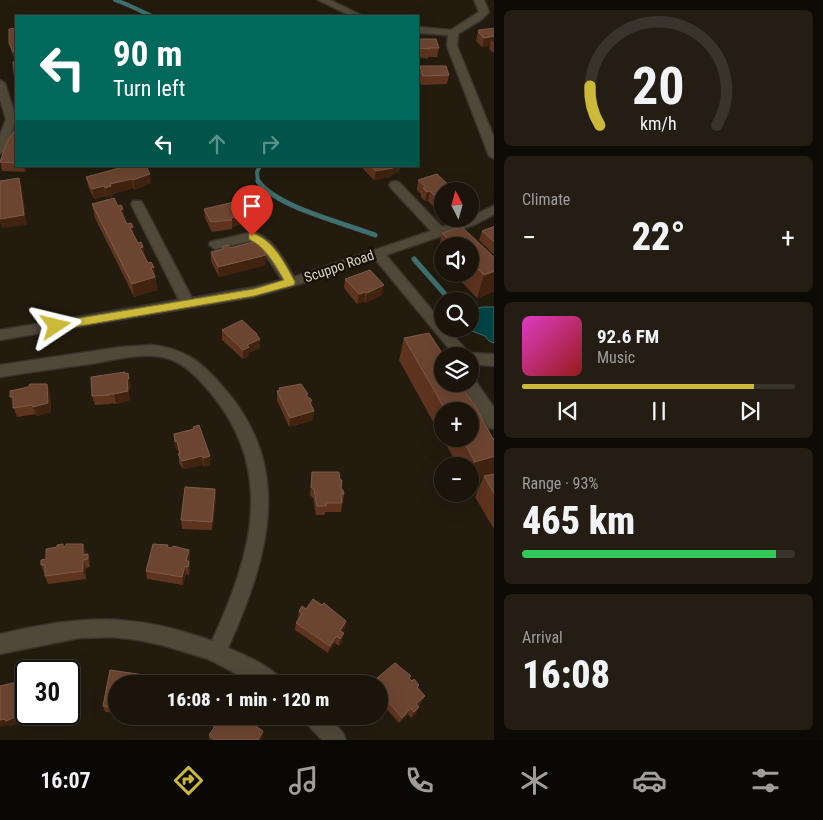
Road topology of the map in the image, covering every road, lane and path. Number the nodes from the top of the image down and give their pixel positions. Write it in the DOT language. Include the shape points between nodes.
graph roads {
  1 [pos="323,0"];
  2 [pos="479,0"];
  3 [pos="489,13"];
  4 [pos="356,15"];
  5 [pos="419,30"];
  6 [pos="453,33"];
  7 [pos="0,83"];
  8 [pos="0,152"];
  9 [pos="494,156"];
  10 [pos="395,185"];
  11 [pos="137,204"];
  12 [pos="494,209"];
  13 [pos="440,232"];
  14 [pos="215,245"];
  15 [pos="377,252"];
  16 [pos="290,282"];
  17 [pos="188,304"];
  18 [pos="0,335"];
  19 [pos="456,347"];
  20 [pos="479,359"];
  21 [pos="494,360"];
  22 [pos="0,370"];
  23 [pos="475,392"];
  24 [pos="494,423"];
  25 [pos="0,644"];
  26 [pos="216,653"];
  27 [pos="261,675"];
  28 [pos="322,725"];
  29 [pos="336,740"];
  1 -- 4 [label="street"];
  2 -- 3 [label="street"];
  3 -- 6 [label="street"];
  5 -- 6 [label="street"];
  6 -- 9 [label="street" via="456,66"];
  7 -- 8 [label="street" via="11,119"];
  10 -- 13 [label="street"];
  11 -- 17 [label="street"];
  12 -- 13 [label="street, Scuppo Road" via="470,222"];
  13 -- 15 [label="street, Scuppo Road"];
  14 -- 16 [label="street" via="252,236 261,240"];
  15 -- 16 [label="street, Scuppo Road"];
  15 -- 19 [label="street"];
  16 -- 17 [label="street, Scuppo Road"];
  17 -- 18 [label="street, Scuppo Road"];
  20 -- 21 [label="street"];
  22 -- 26 [label="street" via="128,352 173,354 190,363 229,405 242,426 259,477 261,504 259,536 241,598"];
  23 -- 24 [label="street"];
  25 -- 26 [label="street" via="90,628 138,630"];
  26 -- 27 [label="street"];
  28 -- 29 [label="street"];
}
